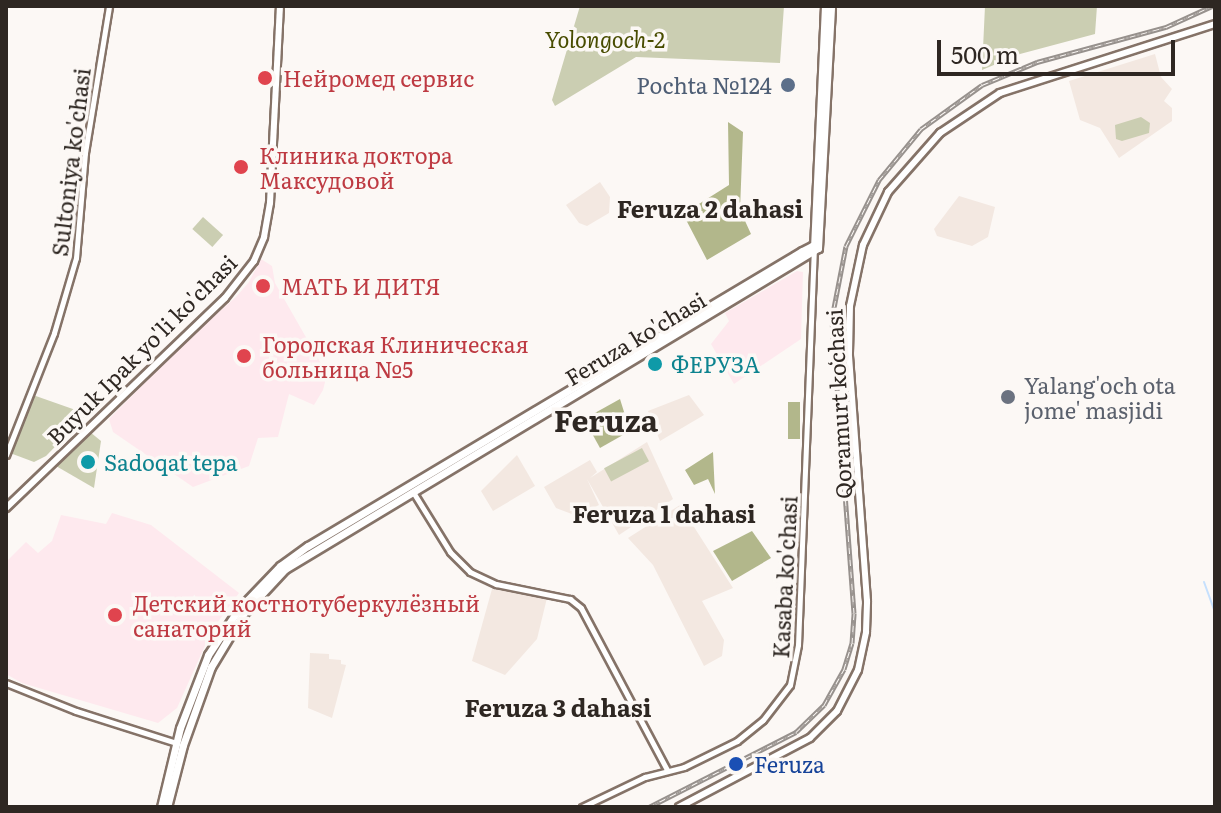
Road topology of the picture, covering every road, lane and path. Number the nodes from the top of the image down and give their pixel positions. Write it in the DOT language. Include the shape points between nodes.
graph roads {
  1 [pos="109,6"];
  2 [pos="279,6"];
  3 [pos="825,6"];
  4 [pos="831,6"];
  5 [pos="1215,26"];
  6 [pos="815,245"];
  7 [pos="802,255"];
  8 [pos="814,270"];
  9 [pos="6,455"];
  10 [pos="411,488"];
  11 [pos="6,506"];
  12 [pos="6,683"];
  13 [pos="179,744"];
  14 [pos="667,770"];
  15 [pos="161,807"];
  16 [pos="167,807"];
  17 [pos="582,807"];
  18 [pos="681,807"];
  1 -- 9 [label="street, Sultoniya ko'chasi" via="85,153 75,262 54,333"];
  2 -- 11 [label="main road, Buyuk Ipak yo'li ko'chasi" via="270,203 258,251 246,274"];
  3 -- 6 [label="main road"];
  4 -- 6 [label="main road"];
  5 -- 18 [label="main road, Qoramurt koʻchasi" via="1000,93 940,133 888,192 863,245 850,306 867,601 858,670 844,702 810,738"];
  6 -- 7 [label="main road, Feruza ko'chasi"];
  6 -- 8 [label="street, Kasaba ko'chasi"];
  7 -- 8 [label="street"];
  7 -- 10 [label="main road, Feruza ko'chasi"];
  8 -- 14 [label="street, Kasaba ko'chasi" via="798,645 792,681 750,731 690,765"];
  10 -- 13 [label="main road, Feruza ko'chasi" via="291,565 243,614 211,667"];
  10 -- 14 [label="street" via="447,549 467,570 490,582 570,599 579,606"];
  12 -- 13 [label="street"];
  13 -- 15 [label="main road"];
  13 -- 16 [label="main road"];
  14 -- 17 [label="street, Kasaba ko'chasi"];
}
